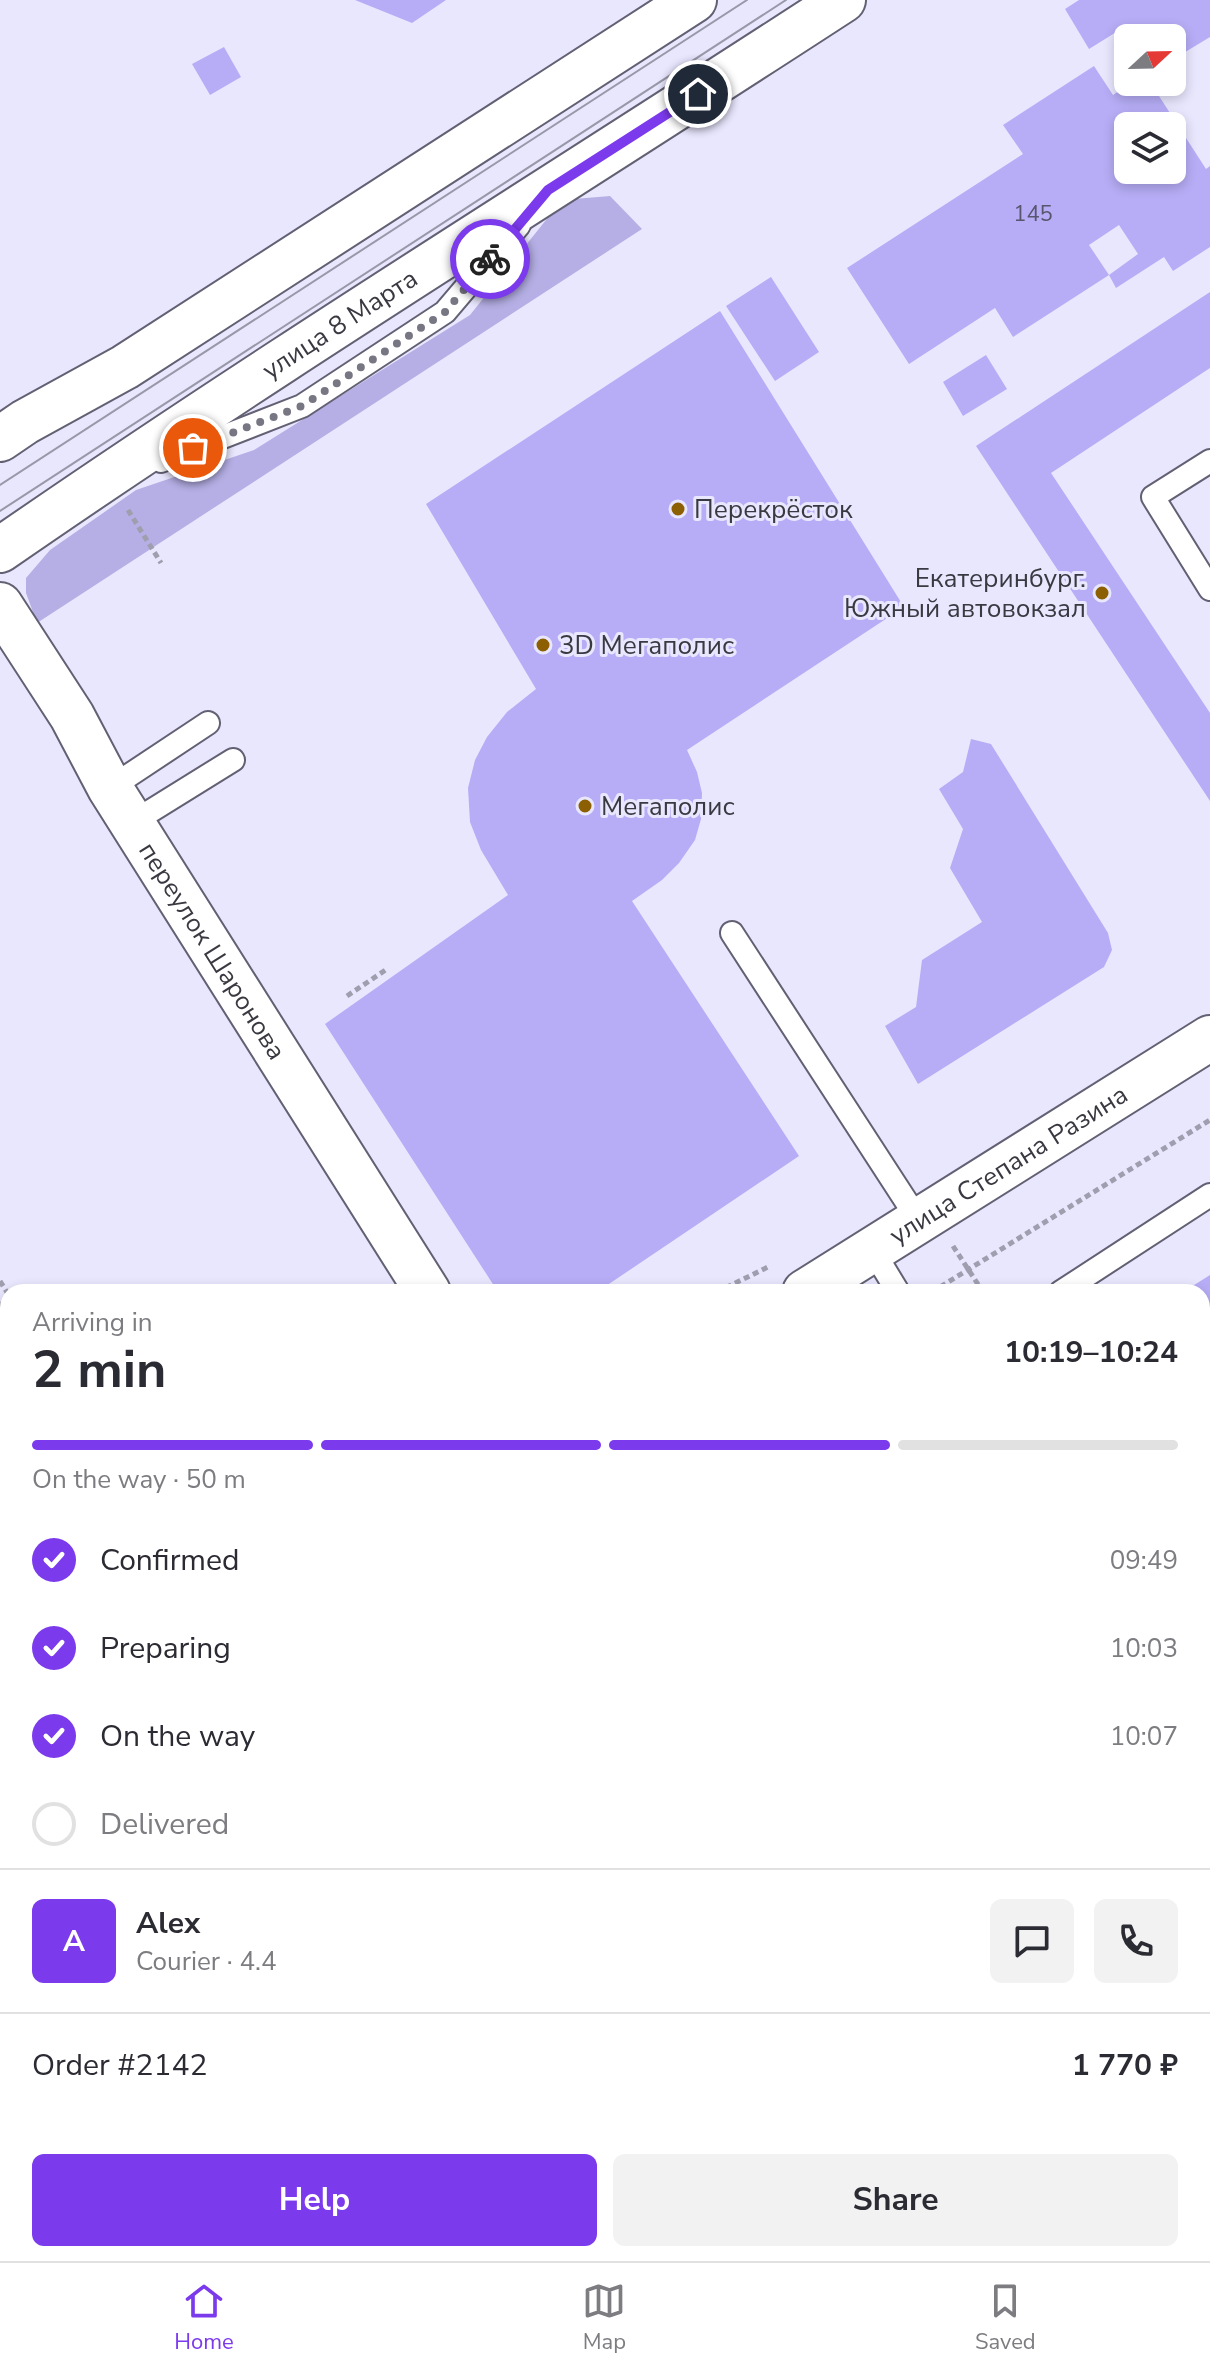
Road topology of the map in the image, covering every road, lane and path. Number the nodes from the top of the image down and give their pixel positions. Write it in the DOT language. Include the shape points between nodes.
graph roads {
  1 [pos="694,0"];
  2 [pos="843,0"];
  3 [pos="0,439"];
  4 [pos="1210,461"];
  5 [pos="0,550"];
  6 [pos="1210,589"];
  7 [pos="0,605"];
  8 [pos="208,723"];
  9 [pos="233,760"];
  10 [pos="122,805"];
  11 [pos="732,933"];
  12 [pos="387,969"];
  13 [pos="347,996"];
  14 [pos="1210,1038"];
  15 [pos="1210,1120"];
  16 [pos="1210,1195"];
  17 [pos="932,1228"];
  18 [pos="872,1249"];
  19 [pos="969,1269"];
  20 [pos="423,1284"];
  21 [pos="817,1284"];
  22 [pos="893,1284"];
  23 [pos="945,1284"];
  24 [pos="978,1284"];
  25 [pos="1073,1284"];
  1 -- 3 [label="main road" via="632,25 125,367"];
  2 -- 5 [label="main road, улица 8 Марта"];
  4 -- 6 [label="lane" via="1153,497"];
  7 -- 10 [label="main road, переулок Шаронова"];
  8 -- 10 [label="lane"];
  9 -- 10 [label="lane"];
  10 -- 20 [label="main road, переулок Шаронова"];
  11 -- 17 [label="lane"];
  12 -- 13 [label="path"];
  14 -- 17 [label="main road, улица Степана Разина"];
  15 -- 19 [label="path"];
  16 -- 25 [label="lane"];
  17 -- 18 [label="main road, улица Степана Разина"];
  17 -- 19 [label="path"];
  18 -- 21 [label="main road, улица Степана Разина"];
  18 -- 22 [label="lane"];
  19 -- 23 [label="path"];
  19 -- 24 [label="path"];
}
